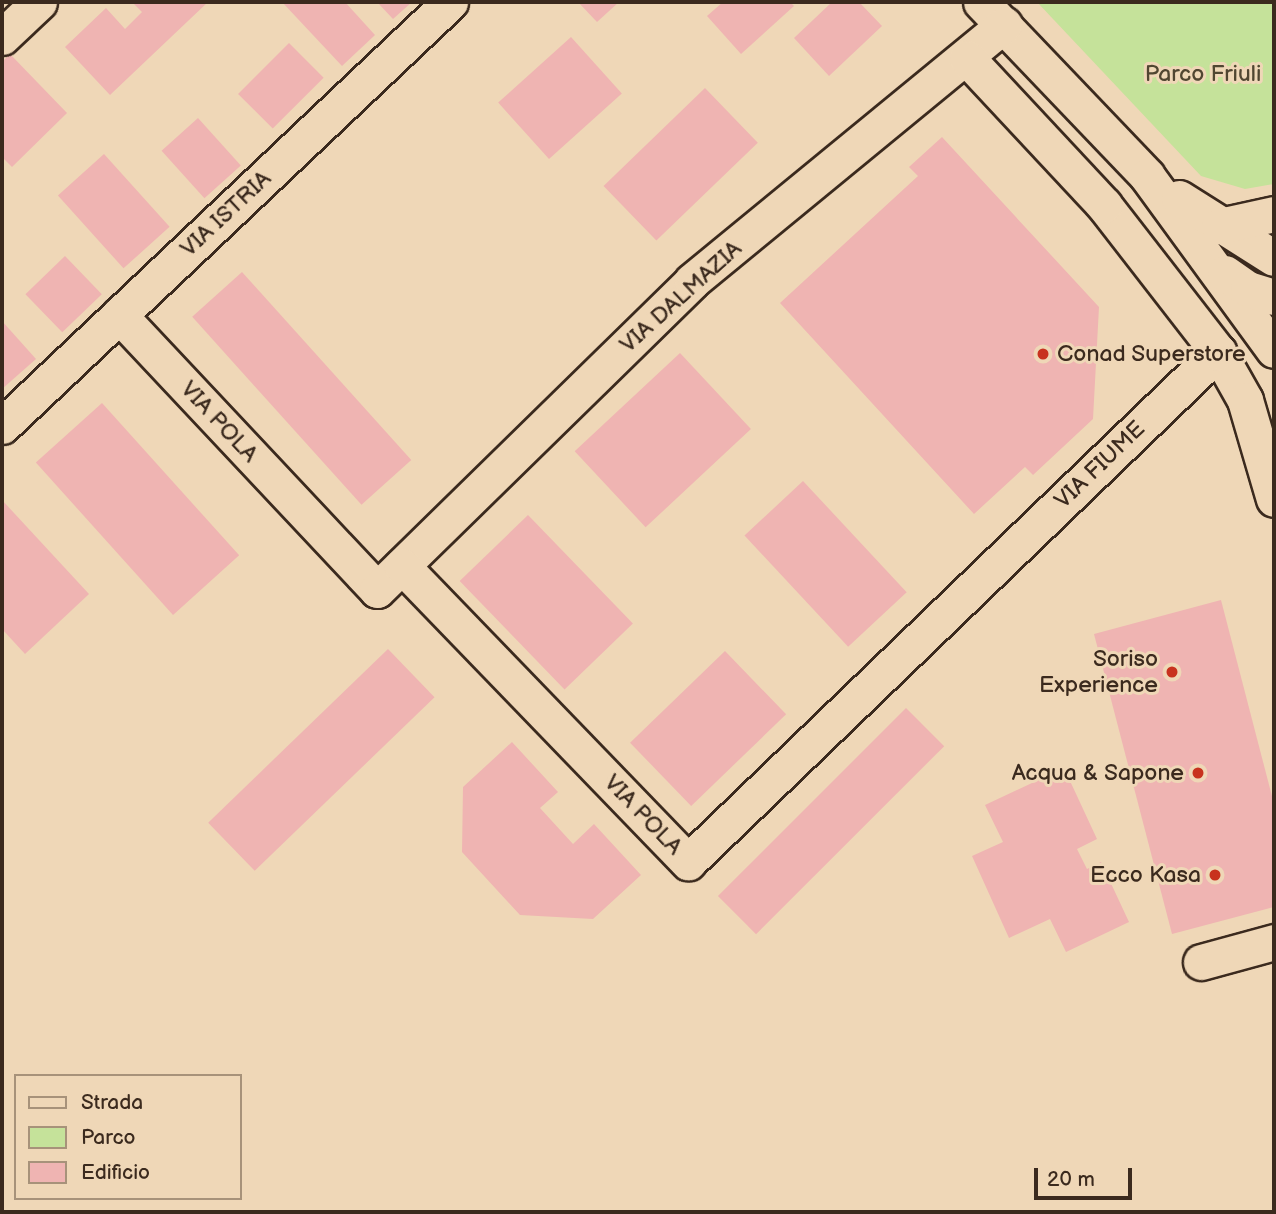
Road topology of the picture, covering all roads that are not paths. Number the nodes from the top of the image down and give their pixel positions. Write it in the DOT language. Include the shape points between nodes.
graph roads {
  1 [pos="450,2"];
  2 [pos="35,3"];
  3 [pos="993,14"];
  4 [pos="2,37"];
  5 [pos="967,58"];
  6 [pos="1274,214"];
  7 [pos="1214,249"];
  8 [pos="1274,258"];
  9 [pos="1164,279"];
  10 [pos="1274,297"];
  11 [pos="119,315"];
  12 [pos="1274,350"];
  13 [pos="1218,352"];
  14 [pos="4,419"];
  15 [pos="1274,499"];
  16 [pos="402,566"];
  17 [pos="981,578"];
  18 [pos="377,590"];
  19 [pos="1274,942"];
  20 [pos="1201,962"];
  1 -- 11 [label="street, VIA ISTRIA"];
  2 -- 4 [label="street"];
  3 -- 5 [label="street, VIA DALMAZIA"];
  3 -- 7 [label="street"];
  5 -- 9 [label="street" via="1104,205"];
  5 -- 16 [label="street, VIA DALMAZIA" via="692,281"];
  6 -- 7 [label="street"];
  7 -- 8 [label="street"];
  7 -- 9 [label="street"];
  7 -- 10 [label="street" via="1248,289"];
  7 -- 12 [label="street"];
  9 -- 13 [label="street"];
  11 -- 14 [label="street, VIA ISTRIA"];
  11 -- 18 [label="street, VIA POLA"];
  13 -- 15 [label="street" via="1245,400"];
  13 -- 17 [label="street, VIA FIUME"];
  16 -- 17 [label="street, VIA POLA" via="688,862"];
  16 -- 18 [label="street, VIA DALMAZIA"];
  19 -- 20 [label="street"];
}
